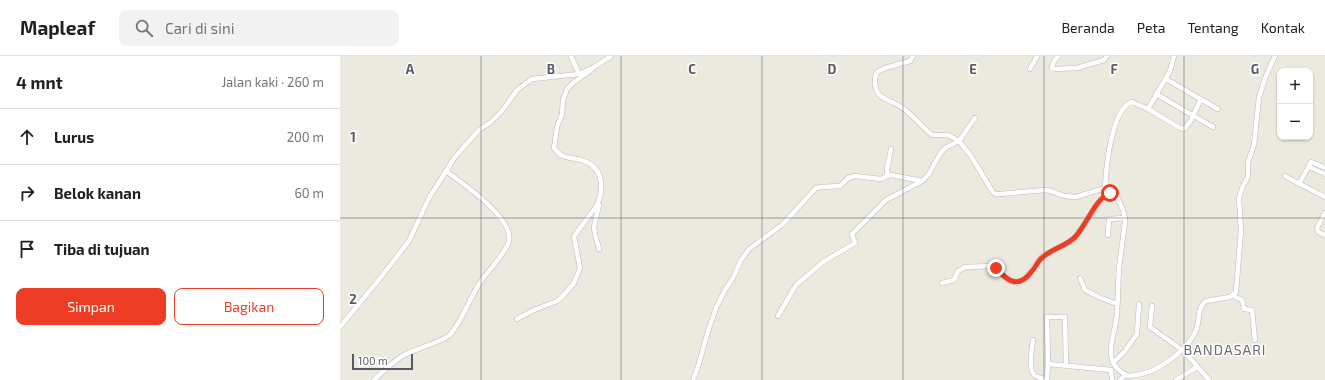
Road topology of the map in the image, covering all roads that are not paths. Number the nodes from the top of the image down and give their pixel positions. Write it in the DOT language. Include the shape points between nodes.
graph roads {
  1 [pos="571,56"];
  2 [pos="913,56"];
  3 [pos="1037,56"];
  4 [pos="1058,56"];
  5 [pos="1107,56"];
  6 [pos="1174,56"];
  7 [pos="1275,56"];
  8 [pos="608,57"];
  9 [pos="594,67"];
  10 [pos="1030,69"];
  11 [pos="579,74"];
  12 [pos="1166,79"];
  13 [pos="1156,94"];
  14 [pos="1201,99"];
  15 [pos="1148,109"];
  16 [pos="1218,109"];
  17 [pos="1193,116"];
  18 [pos="975,118"];
  19 [pos="1213,127"];
  20 [pos="959,141"];
  21 [pos="891,149"];
  22 [pos="1309,167"];
  23 [pos="1325,168"];
  24 [pos="446,171"];
  25 [pos="1325,174"];
  26 [pos="887,176"];
  27 [pos="1285,176"];
  28 [pos="922,180"];
  29 [pos="1299,184"];
  30 [pos="1105,188"];
  31 [pos="1117,195"];
  32 [pos="1325,197"];
  33 [pos="600,199"];
  34 [pos="1325,213"];
  35 [pos="1125,218"];
  36 [pos="1108,235"];
  37 [pos="1325,235"];
  38 [pos="599,249"];
  39 [pos="1080,278"];
  40 [pos="942,284"];
  41 [pos="1234,296"];
  42 [pos="1117,304"];
  43 [pos="1139,304"];
  44 [pos="1152,306"];
  45 [pos="778,316"];
  46 [pos="517,319"];
  47 [pos="340,327"];
  48 [pos="1033,340"];
  49 [pos="1255,340"];
  50 [pos="1183,350"];
  51 [pos="1113,363"];
  52 [pos="1048,364"];
  53 [pos="1066,366"];
  54 [pos="1197,367"];
  55 [pos="1128,377"];
  56 [pos="374,380"];
  57 [pos="693,380"];
  58 [pos="1046,380"];
  59 [pos="1112,380"];
  60 [pos="1120,380"];
  61 [pos="1176,380"];
  62 [pos="1209,380"];
  1 -- 11 [label="street"];
  2 -- 20 [label="street" via="910,60 877,72 876,90 882,97 910,114 932,135 948,135"];
  3 -- 10 [label="street"];
  4 -- 5 [label="street" via="1052,68 1077,68 1104,60"];
  6 -- 12 [label="street"];
  7 -- 41 [label="street" via="1259,96 1254,145 1248,162 1248,177 1239,198 1240,262"];
  8 -- 9 [label="street"];
  9 -- 11 [label="street"];
  9 -- 33 [label="street" via="564,94 554,148 558,154 585,161 597,170 601,185"];
  11 -- 24 [label="street" via="536,78 521,86 502,111 479,130 455,157"];
  12 -- 13 [label="street"];
  12 -- 14 [label="street"];
  13 -- 15 [label="street"];
  13 -- 17 [label="street"];
  14 -- 16 [label="street"];
  14 -- 17 [label="street"];
  15 -- 17 [label="street" via="1182,129 1186,128"];
  15 -- 30 [label="street" via="1132,102 1124,109 1110,143"];
  17 -- 19 [label="street"];
  18 -- 20 [label="street"];
  20 -- 28 [label="street" via="945,148 929,174"];
  20 -- 30 [label="street" via="995,194 1049,190 1064,196 1076,197"];
  21 -- 26 [label="street"];
  22 -- 23 [label="street" via="1312,162"];
  22 -- 25 [label="street"];
  22 -- 29 [label="street"];
  24 -- 47 [label="street" via="429,198 409,241"];
  24 -- 56 [label="street" via="477,194 505,223 508,242 450,335 444,340 400,357"];
  26 -- 28 [label="street"];
  26 -- 57 [label="street" via="881,179 855,176 848,178 840,186 816,188 783,224 749,249 716,308"];
  27 -- 29 [label="street"];
  28 -- 45 [label="street" via="886,200 852,234 855,243 823,262 796,285"];
  29 -- 32 [label="street"];
  30 -- 31 [label="street"];
  31 -- 35 [label="street"];
  31 -- 40 [label="street" via="1105,195 1073,240 1041,257 1025,279 1018,282 1008,280 993,266 968,266 958,271 954,280"];
  33 -- 38 [label="street" via="594,227"];
  33 -- 46 [label="street" via="574,237 580,268 574,283 557,301"];
  34 -- 37 [label="street" via="1317,228 1318,232"];
  35 -- 36 [label="street" via="1109,219"];
  35 -- 42 [label="street"];
  39 -- 42 [label="street" via="1086,290"];
  41 -- 49 [label="street" via="1242,300 1244,309 1252,310"];
  41 -- 50 [label="street" via="1202,303 1198,327"];
  42 -- 51 [label="street" via="1111,357"];
  43 -- 51 [label="street" via="1137,334"];
  44 -- 50 [label="street" via="1150,328"];
  48 -- 58 [label="street" via="1032,372"];
  50 -- 54 [label="street"];
  50 -- 55 [label="street" via="1159,368"];
  51 -- 55 [label="street"];
  52 -- 53 [label="street"];
  52 -- 53 [label="street" via="1047,317 1065,317"];
  52 -- 58 [label="street"];
  53 -- 59 [label="street" via="1111,370"];
  54 -- 61 [label="street"];
  54 -- 62 [label="street"];
  55 -- 60 [label="street"];
}
